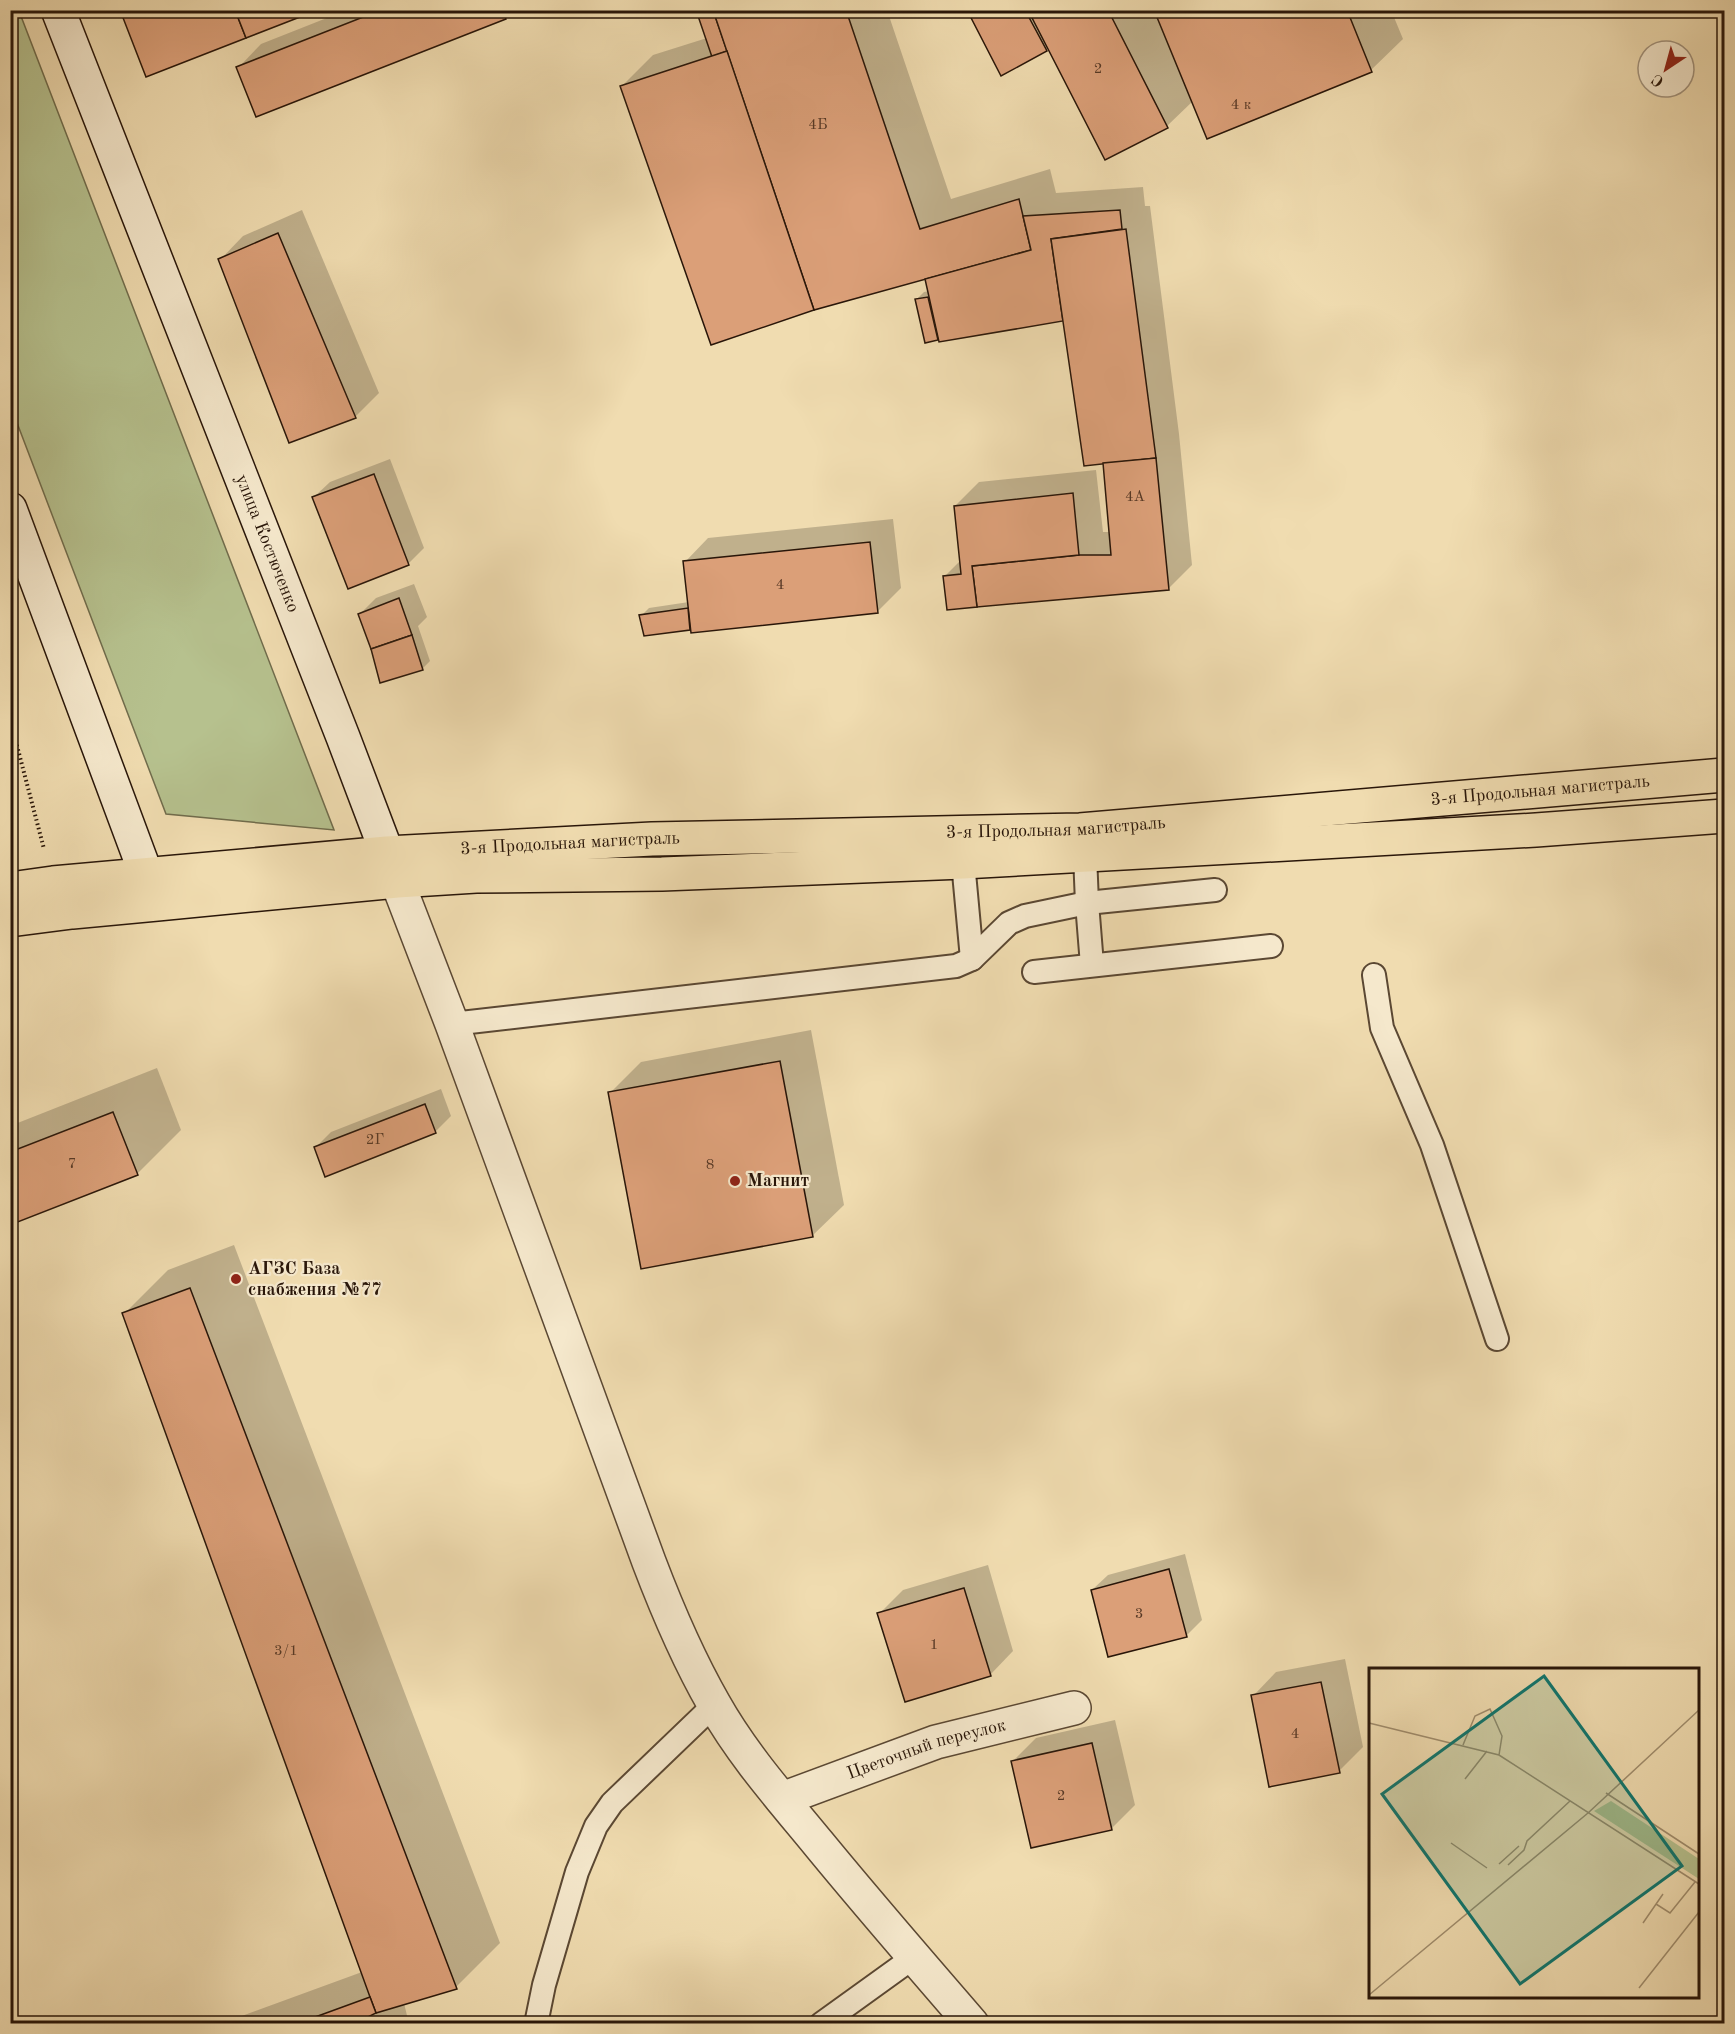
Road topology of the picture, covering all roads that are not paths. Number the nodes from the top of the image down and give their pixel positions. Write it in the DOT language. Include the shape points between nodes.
graph roads {
  1 [pos="58,10"];
  2 [pos="10,509"];
  3 [pos="1725,775"];
  4 [pos="1725,816"];
  5 [pos="1085,855"];
  6 [pos="963,862"];
  7 [pos="392,867"];
  8 [pos="10,889"];
  9 [pos="151,889"];
  10 [pos="1215,890"];
  11 [pos="1087,903"];
  12 [pos="10,920"];
  13 [pos="1271,946"];
  14 [pos="972,960"];
  15 [pos="1092,965"];
  16 [pos="1034,972"];
  17 [pos="1374,975"];
  18 [pos="452,1024"];
  19 [pos="1497,1339"];
  20 [pos="714,1705"];
  21 [pos="1074,1708"];
  22 [pos="782,1799"];
  23 [pos="914,1957"];
  24 [pos="536,2024"];
  25 [pos="821,2024"];
  26 [pos="972,2024"];
  1 -- 7 [label="street, улица Костюченко"];
  2 -- 9 [label="street"];
  3 -- 7 [label="highway, 3-я Продольная магистраль" via="1080,830 652,839"];
  4 -- 5 [label="highway, 3-я Продольная магистраль" via="1512,832"];
  5 -- 6 [label="highway, 3-я Продольная магистраль"];
  5 -- 11 [label="lane"];
  6 -- 7 [label="highway, 3-я Продольная магистраль" via="662,874 476,876"];
  6 -- 14 [label="lane"];
  7 -- 9 [label="highway"];
  7 -- 18 [label="street, улица Костюченко"];
  8 -- 9 [label="highway" via="53,883"];
  9 -- 12 [label="highway"];
  10 -- 11 [label="lane"];
  11 -- 14 [label="lane" via="1017,919"];
  11 -- 15 [label="lane"];
  13 -- 15 [label="lane"];
  14 -- 18 [label="lane" via="956,966"];
  15 -- 16 [label="lane"];
  17 -- 19 [label="lane" via="1382,1028 1432,1145"];
  18 -- 20 [label="street, улица Костюченко" via="649,1562 678,1636"];
  20 -- 22 [label="street, улица Костюченко"];
  20 -- 24 [label="lane" via="612,1803 596,1826 577,1872"];
  21 -- 22 [label="street, Цветочный переулок" via="936,1742"];
  22 -- 23 [label="street, улица Костюченко"];
  23 -- 25 [label="lane"];
  23 -- 26 [label="street, улица Костюченко"];
}
